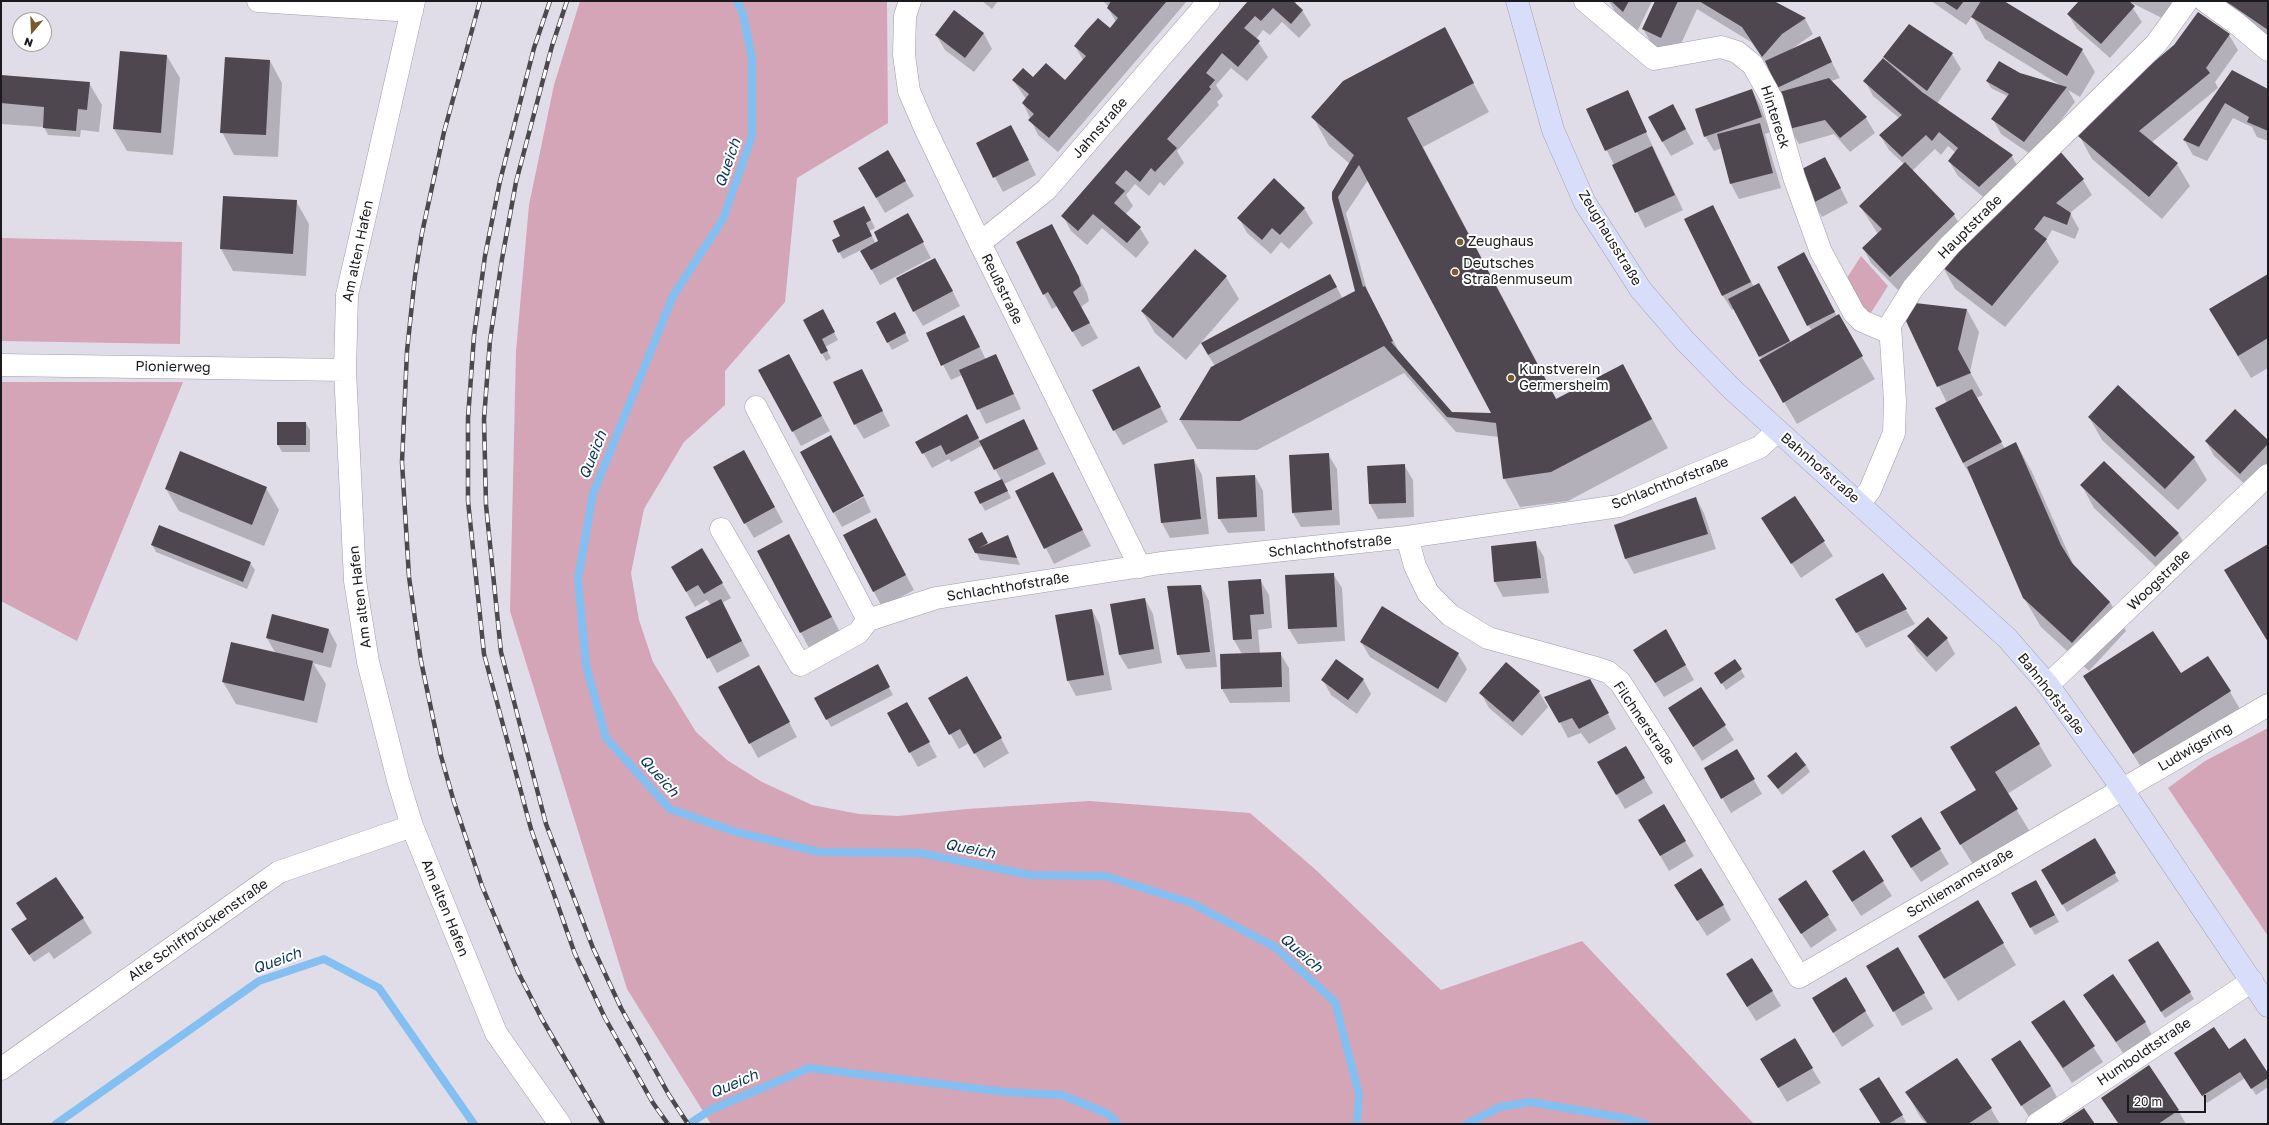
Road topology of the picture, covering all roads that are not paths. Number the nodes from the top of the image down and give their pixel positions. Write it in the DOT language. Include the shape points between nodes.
graph roads {
  1 [pos="258,1"];
  2 [pos="910,1"];
  3 [pos="1209,1"];
  4 [pos="1517,1"];
  5 [pos="1584,1"];
  6 [pos="2186,1"];
  7 [pos="2205,1"];
  8 [pos="413,6"];
  9 [pos="2268,50"];
  10 [pos="980,243"];
  11 [pos="1890,333"];
  12 [pos="1,365"];
  13 [pos="345,370"];
  14 [pos="756,407"];
  15 [pos="1777,431"];
  16 [pos="2268,475"];
  17 [pos="1860,503"];
  18 [pos="721,529"];
  19 [pos="1408,537"];
  20 [pos="1140,567"];
  21 [pos="868,620"];
  22 [pos="2048,685"];
  23 [pos="2268,705"];
  24 [pos="2122,790"];
  25 [pos="412,826"];
  26 [pos="1799,977"];
  27 [pos="2252,981"];
  28 [pos="2268,1006"];
  29 [pos="1,1069"];
  30 [pos="560,1124"];
  31 [pos="2037,1124"];
  1 -- 8 [label="street, Am alten Hafen"];
  2 -- 10 [label="street, Reußstraße" via="905,16 904,55 909,92"];
  3 -- 10 [label="street, Jahnstraße" via="1046,190"];
  4 -- 15 [label="street, Zeughausstraße" via="1554,130 1585,203 1641,290 1685,341"];
  5 -- 11 [label="street, Hintereck" via="1654,59 1721,47 1737,52 1753,65 1772,99 1794,177 1821,252 1854,313 1866,324"];
  6 -- 11 [label="street, Hauptstraße" via="2156,44 1950,245 1913,288 1890,325"];
  7 -- 9 [label="street"];
  8 -- 13 [label="street, Am alten Hafen" via="347,295"];
  10 -- 20 [label="street, Reußstraße"];
  11 -- 17 [label="street, Hauptstraße" via="1895,400 1894,433 1870,490"];
  12 -- 13 [label="street, Pionierweg"];
  13 -- 25 [label="street, Am alten Hafen" via="355,581 368,662"];
  14 -- 21 [label="street"];
  15 -- 17 [label="street, Bahnhofstraße"];
  15 -- 19 [label="street, Schlachthofstraße" via="1760,447 1619,506"];
  16 -- 22 [label="street, Woogstraße"];
  17 -- 22 [label="street, Bahnhofstraße" via="2007,638"];
  18 -- 21 [label="street, Schlachthofstraße" via="800,665 858,632"];
  19 -- 20 [label="street, Schlachthofstraße"];
  19 -- 26 [label="street, Filchnerstraße" via="1415,566 1428,593 1450,616 1488,638 1608,672 1620,682"];
  20 -- 21 [label="street, Schlachthofstraße" via="936,598"];
  22 -- 24 [label="street, Bahnhofstraße"];
  23 -- 24 [label="street, Ludwigsring"];
  24 -- 26 [label="street, Schliemannstraße"];
  24 -- 27 [label="street, Bahnhofstraße"];
  25 -- 29 [label="street, Alte Schiffbrückenstraße" via="279,872"];
  25 -- 30 [label="street, Am alten Hafen" via="496,1033"];
  27 -- 28 [label="street, Bahnhofstraße"];
  27 -- 31 [label="street, Humboldtstraße"];
}
